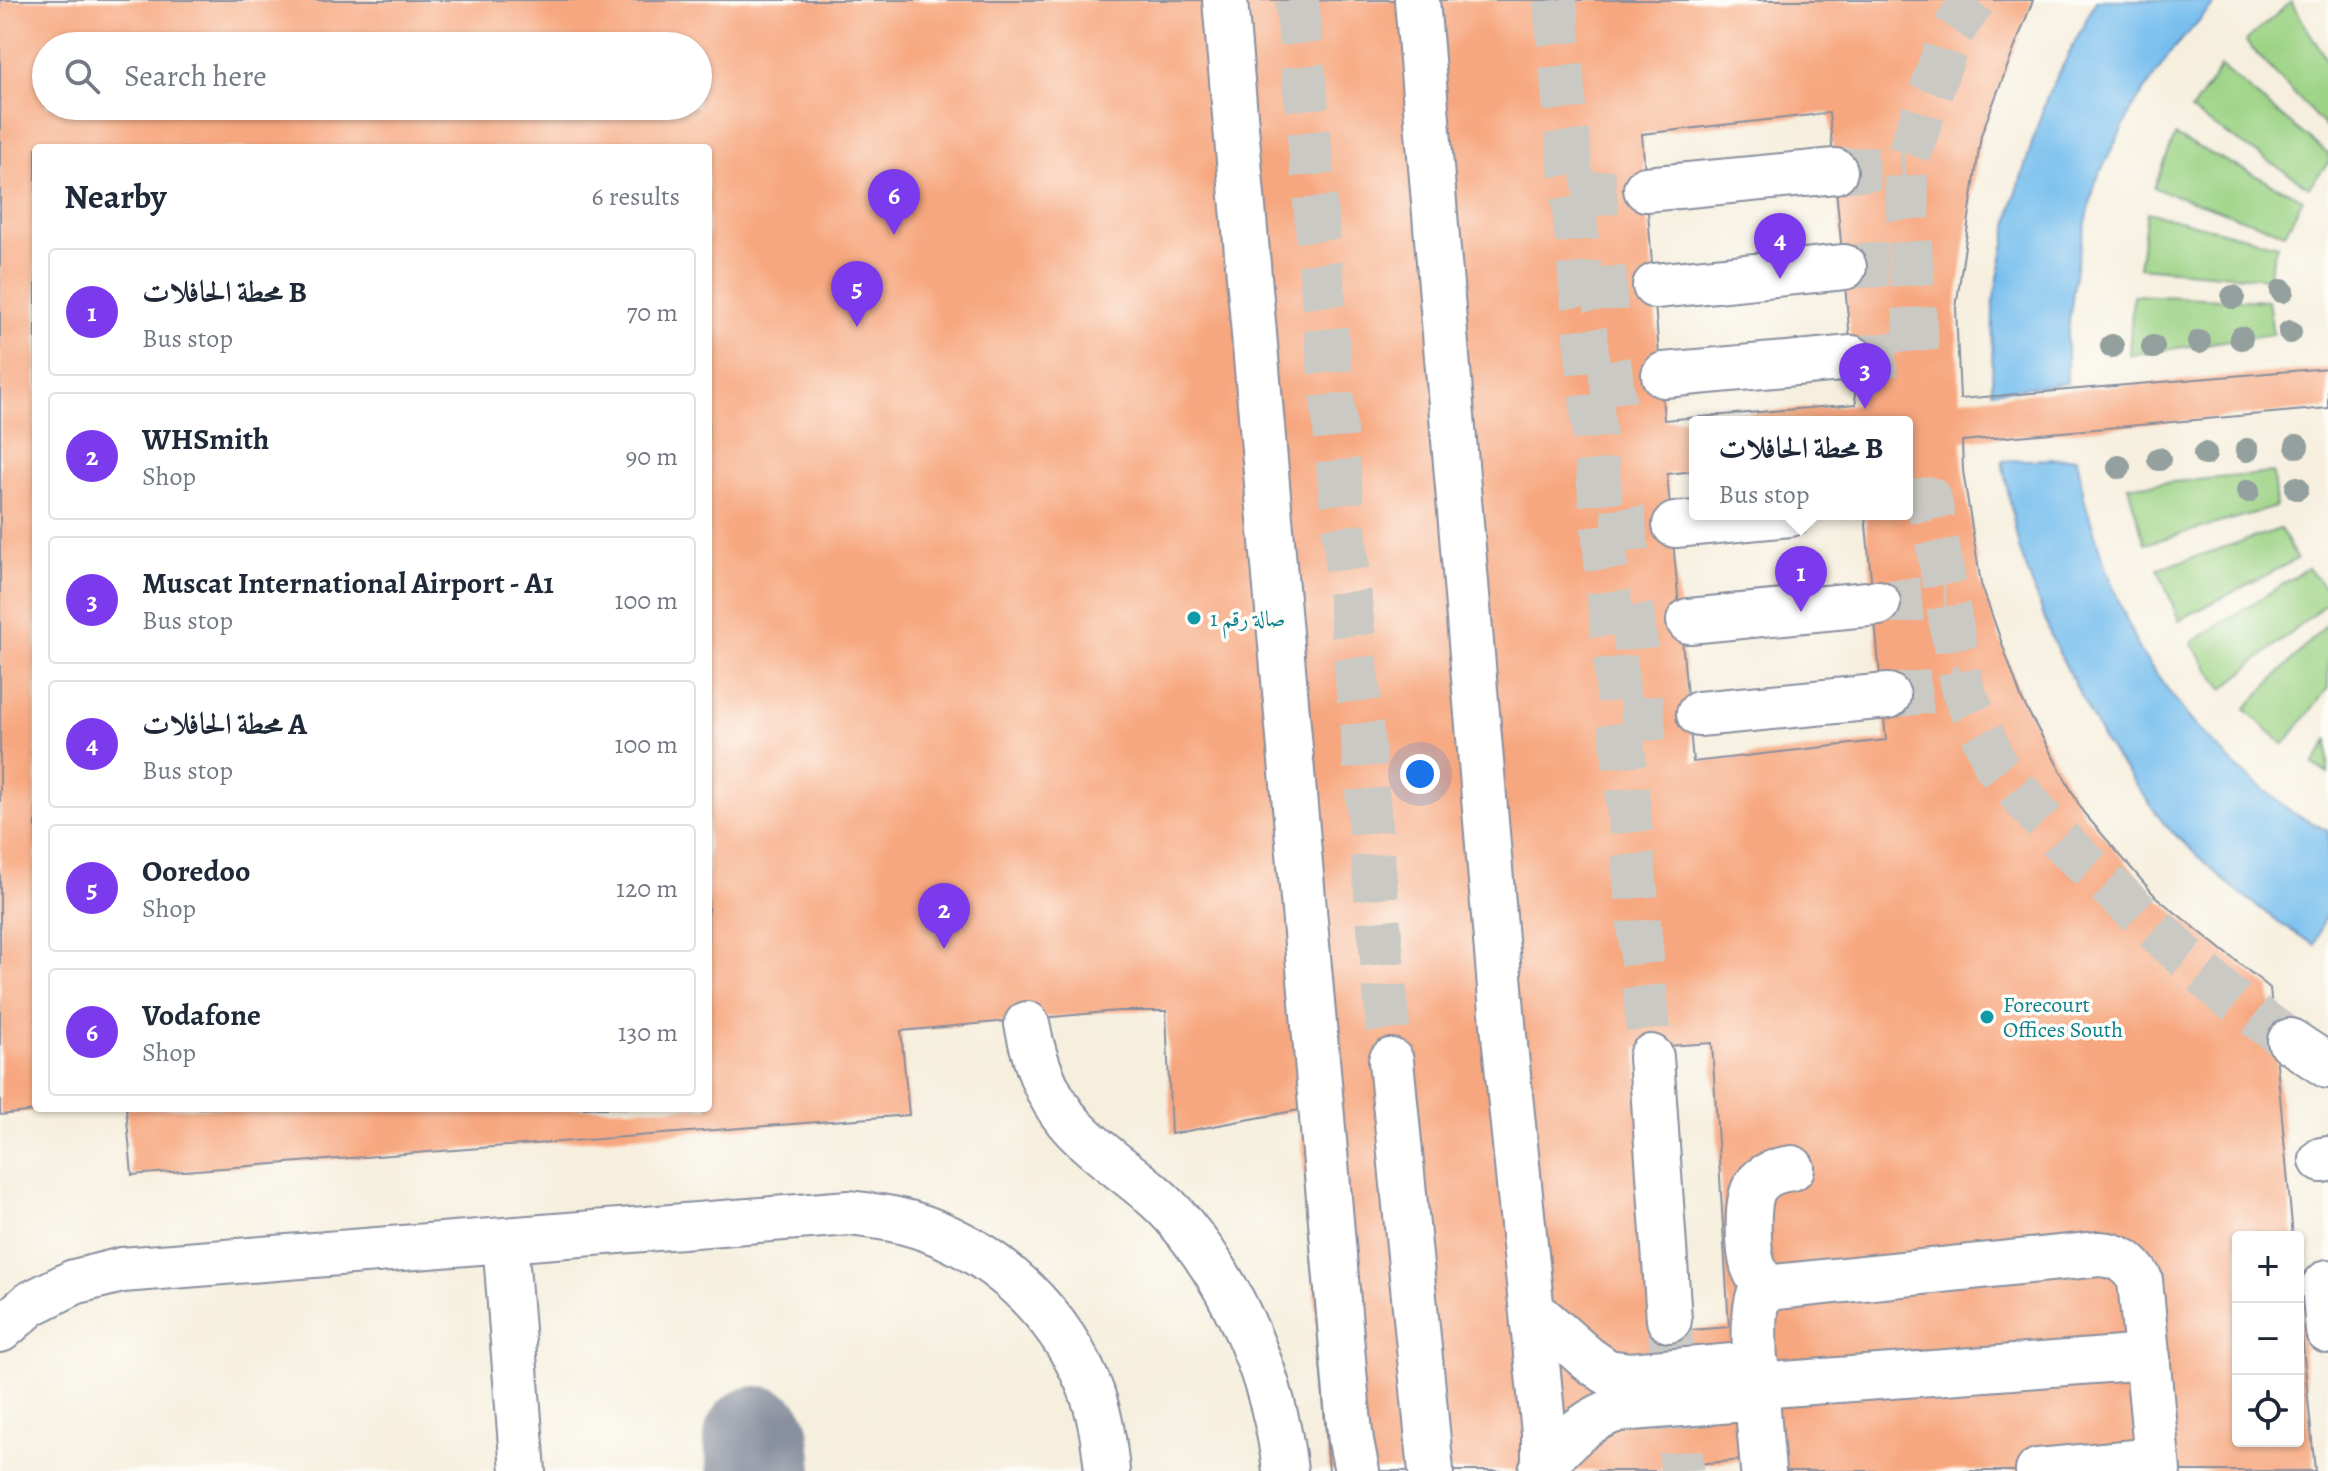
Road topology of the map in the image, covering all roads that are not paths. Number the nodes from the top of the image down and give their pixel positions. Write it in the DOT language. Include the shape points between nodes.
graph roads {
  1 [pos="1225,0"];
  2 [pos="1417,0"];
  3 [pos="1835,171"];
  4 [pos="1646,189"];
  5 [pos="1844,267"];
  6 [pos="1655,286"];
  7 [pos="1852,358"];
  8 [pos="1664,375"];
  9 [pos="1727,520"];
  10 [pos="1675,525"];
  11 [pos="1878,603"];
  12 [pos="1689,621"];
  13 [pos="1888,696"];
  14 [pos="1699,714"];
  15 [pos="1027,1024"];
  16 [pos="2290,1041"];
  17 [pos="1651,1057"];
  18 [pos="1391,1061"];
  19 [pos="2328,1066"];
  20 [pos="1792,1168"];
  21 [pos="505,1240"];
  22 [pos="2327,1277"];
  23 [pos="1767,1288"];
  24 [pos="1532,1310"];
  25 [pos="1669,1320"];
  26 [pos="0,1330"];
  27 [pos="2328,1331"];
  28 [pos="2148,1357"];
  29 [pos="1757,1383"];
  30 [pos="2157,1466"];
  31 [pos="1542,1468"];
  32 [pos="523,1471"];
  33 [pos="1107,1471"];
  34 [pos="1285,1471"];
  35 [pos="1357,1471"];
  36 [pos="1431,1471"];
  37 [pos="1763,1471"];
  38 [pos="2038,1471"];
  1 -- 35 [label="street" via="1347,1405"];
  2 -- 24 [label="street"];
  3 -- 4 [label="street"];
  5 -- 6 [label="street"];
  7 -- 8 [label="street"];
  9 -- 10 [label="street"];
  11 -- 12 [label="street"];
  13 -- 14 [label="street"];
  15 -- 34 [label="street" via="1048,1092 1073,1127 1179,1221 1236,1308 1273,1405"];
  16 -- 19 [label="street"];
  17 -- 25 [label="street"];
  18 -- 36 [label="street"];
  20 -- 23 [label="street" via="1763,1177 1750,1203 1751,1257"];
  21 -- 26 [label="street" via="122,1270 74,1282 30,1304"];
  21 -- 32 [label="street"];
  21 -- 33 [label="street" via="849,1213 936,1232 1011,1277 1051,1320 1088,1383"];
  22 -- 27 [label="street"];
  23 -- 28 [label="street" via="2112,1255 2124,1260 2140,1280"];
  23 -- 29 [label="street" via="1754,1308"];
  24 -- 29 [label="street" via="1607,1372"];
  24 -- 31 [label="street" via="1544,1433"];
  28 -- 29 [label="street"];
  28 -- 30 [label="street"];
  29 -- 31 [label="street" via="1604,1414 1577,1431"];
  29 -- 37 [label="street"];
  30 -- 38 [label="street"];
}
